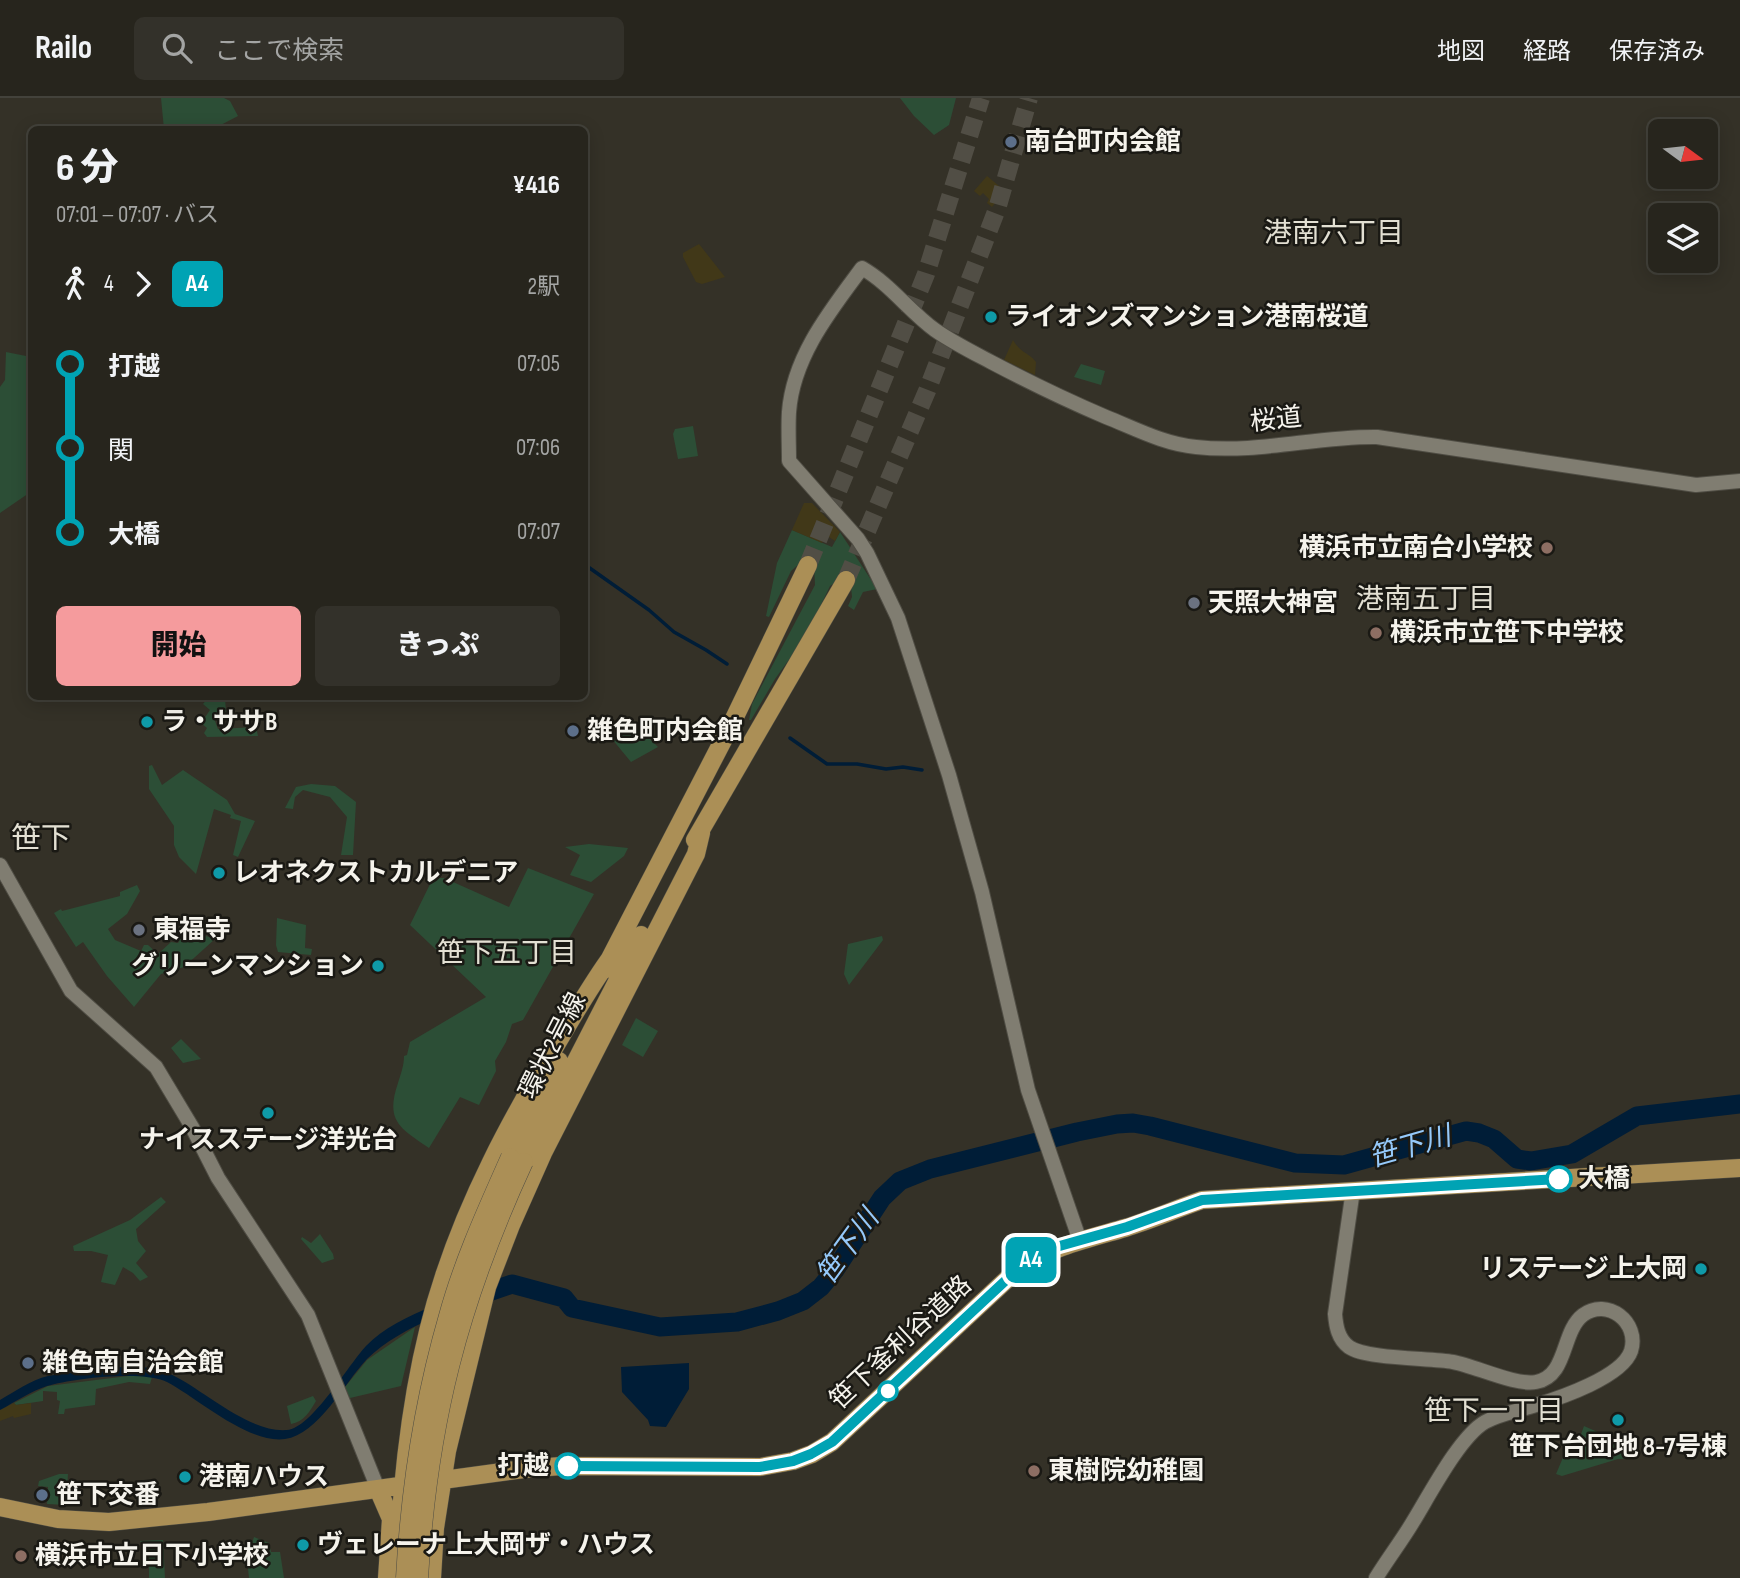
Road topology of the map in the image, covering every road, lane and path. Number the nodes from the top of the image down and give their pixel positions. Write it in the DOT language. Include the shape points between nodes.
graph roads {
  1 [pos="1740,481"];
  2 [pos="808,565"];
  3 [pos="846,580"];
  4 [pos="701,832"];
  5 [pos="0,865"];
  6 [pos="609,960"];
  7 [pos="517,1160"];
  8 [pos="1740,1168"];
  9 [pos="1353,1190"];
  10 [pos="1080,1241"];
  11 [pos="464,1382"];
  12 [pos="442,1481"];
  13 [pos="404,1486"];
  14 [pos="378,1489"];
  15 [pos="0,1507"];
  16 [pos="387,1578"];
  17 [pos="397,1578"];
  18 [pos="405,1578"];
  19 [pos="419,1578"];
  20 [pos="432,1578"];
  21 [pos="1376,1578"];
  1 -- 10 [label="street, 桜道" via="1696,485 1377,437 1233,449 1164,441 1064,400 979,356 935,330 880,278 862,268 830,311 801,364 789,411 789,461 862,546 898,618 966,834 1028,1090"];
  2 -- 6 [label="main road, 環状2号線" via="704,780"];
  3 -- 4 [label="main road, 環状2号線"];
  4 -- 7 [label="main road, 環状2号線"];
  4 -- 11 [label="main road" via="696,853 554,1130 511,1225 487,1287"];
  5 -- 14 [label="street" via="71,991 156,1066 218,1178 308,1315"];
  6 -- 7 [label="main road, 環状2号線"];
  6 -- 13 [label="main road, 環状2号線" via="509,1124 444,1276 412,1411"];
  7 -- 18 [label="main road, 環状2号線, bridge" via="488,1206 456,1289 430,1385 415,1459"];
  7 -- 19 [label="main road, 環状2号線, bridge" via="450,1360 430,1458"];
  8 -- 9 [label="main road, 笹下釜利谷道路"];
  9 -- 10 [label="main road, 笹下釜利谷道路" via="1202,1200"];
  9 -- 21 [label="street" via="1335,1314 1337,1332 1349,1347 1370,1354 1455,1362 1529,1382 1544,1379 1556,1368 1577,1322 1591,1311 1620,1315 1630,1326 1633,1343 1629,1357 1618,1368 1587,1385 1477,1428"];
  10 -- 12 [label="main road, 笹下釜利谷道路" via="1056,1247 1018,1269 864,1414 811,1454 760,1467 561,1466"];
  11 -- 12 [label="main road"];
  11 -- 13 [label="main road" via="452,1400 431,1456 418,1476"];
  12 -- 13 [label="main road, 笹下釜利谷道路"];
  12 -- 20 [label="main road"];
  13 -- 14 [label="main road, 笹下釜利谷道路"];
  13 -- 17 [label="main road, 環状2号線"];
  14 -- 15 [label="main road, 笹下釜利谷道路" via="109,1522 58,1519"];
  14 -- 16 [label="main road" via="391,1519"];
}
